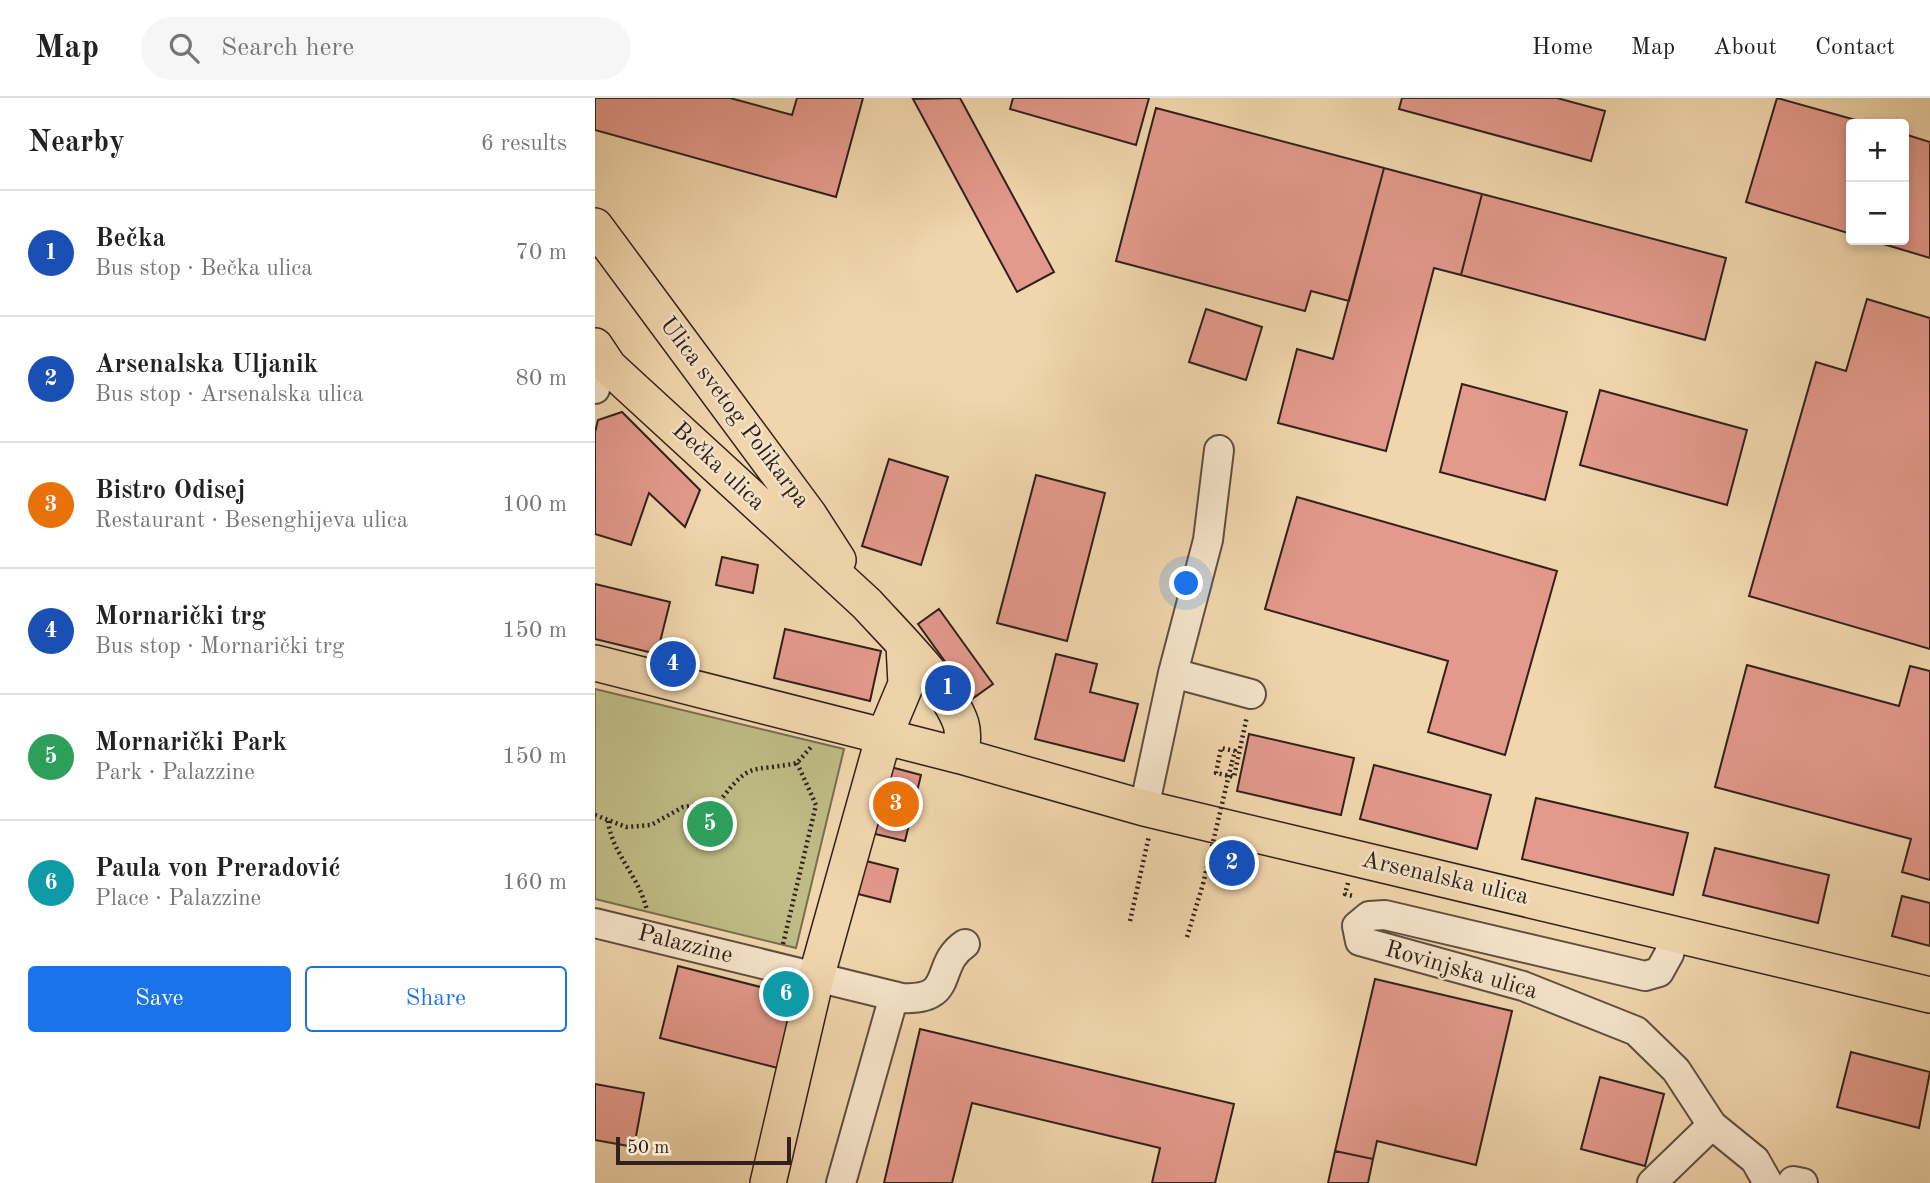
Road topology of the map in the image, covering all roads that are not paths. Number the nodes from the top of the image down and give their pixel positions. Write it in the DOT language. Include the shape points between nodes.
graph roads {
  1 [pos="595,226"];
  2 [pos="598,364"];
  3 [pos="1219,450"];
  4 [pos="867,604"];
  5 [pos="904,645"];
  6 [pos="595,663"];
  7 [pos="1173,673"];
  8 [pos="1251,694"];
  9 [pos="883,739"];
  10 [pos="961,757"];
  11 [pos="1147,822"];
  12 [pos="595,923"];
  13 [pos="1674,934"];
  14 [pos="965,944"];
  15 [pos="816,978"];
  16 [pos="1930,995"];
  17 [pos="894,996"];
  18 [pos="1712,1125"];
  19 [pos="1788,1182"];
  20 [pos="768,1183"];
  21 [pos="841,1183"];
  22 [pos="1653,1183"];
  1 -- 4 [label="main road, Ulica svetog Polikarpa" via="809,515"];
  2 -- 4 [label="main road, Bečka ulica" via="610,367"];
  3 -- 7 [label="street" via="1208,540"];
  4 -- 5 [label="main road, Bečka ulica"];
  5 -- 9 [label="main road" via="906,684"];
  5 -- 10 [label="main road, Bečka ulica" via="955,708 962,727"];
  6 -- 9 [label="main road, Arsenalska ulica"];
  7 -- 8 [label="street"];
  7 -- 11 [label="street"];
  9 -- 10 [label="main road, Arsenalska ulica"];
  9 -- 15 [label="main road"];
  10 -- 11 [label="main road, Arsenalska ulica"];
  11 -- 13 [label="main road, Arsenalska ulica"];
  12 -- 15 [label="street, Palazzine"];
  13 -- 16 [label="main road, Arsenalska ulica"];
  13 -- 18 [label="street, Rovinjska ulica" via="1659,972 1644,976 1385,915 1369,916 1357,926 1360,941 1374,947 1523,986 1636,1031 1676,1070"];
  14 -- 17 [label="street, Palazzine" via="957,949 942,986 919,999"];
  15 -- 17 [label="street, Palazzine"];
  15 -- 20 [label="main road"];
  17 -- 21 [label="street"];
  18 -- 19 [label="street, Rovinjska ulica"];
  18 -- 22 [label="street"];
}
